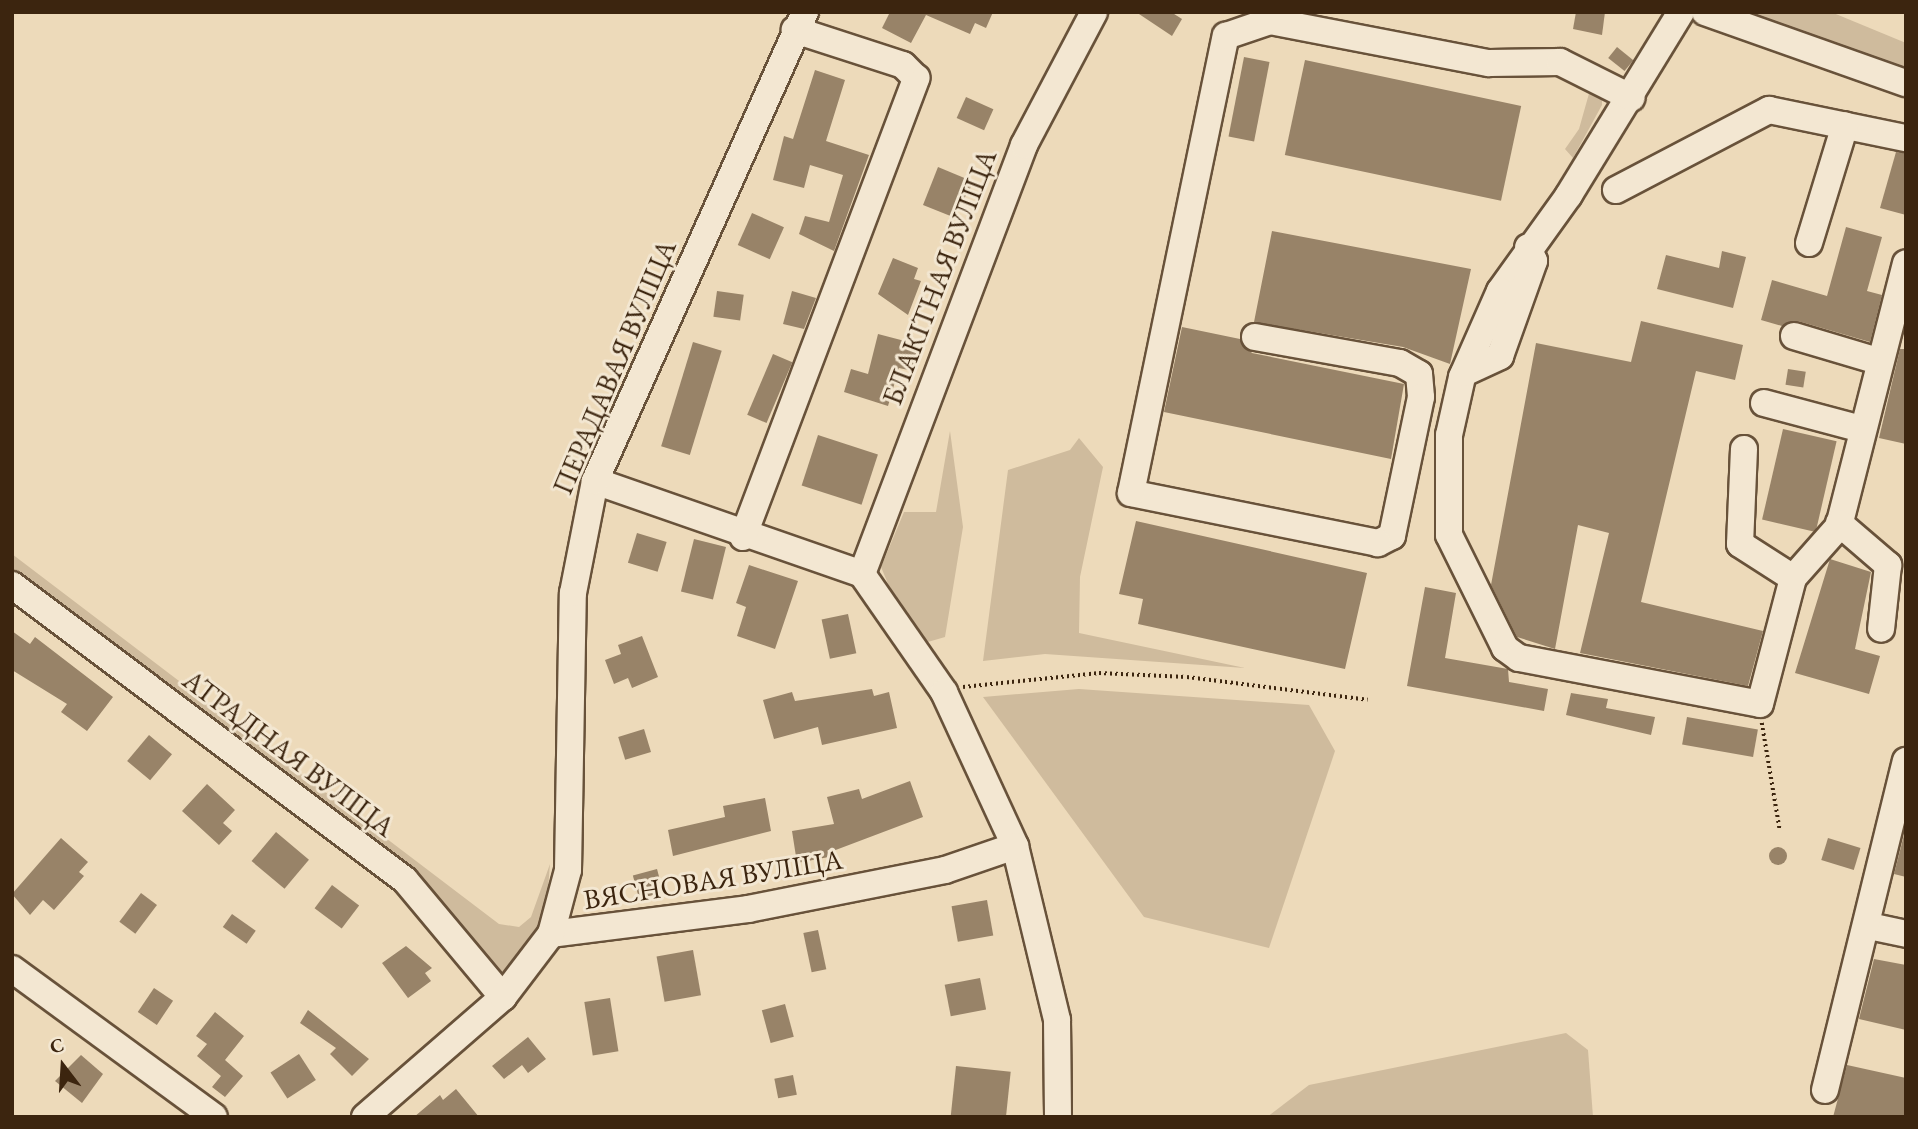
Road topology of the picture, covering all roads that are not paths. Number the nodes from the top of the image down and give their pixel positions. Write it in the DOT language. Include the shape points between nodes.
graph roads {
  1 [pos="1094,12"];
  2 [pos="1681,12"];
  3 [pos="1705,12"];
  4 [pos="800,21"];
  5 [pos="1906,83"];
  6 [pos="1632,98"];
  7 [pos="1845,125"];
  8 [pos="1906,138"];
  9 [pos="1616,190"];
  10 [pos="1810,243"];
  11 [pos="1906,263"];
  12 [pos="1794,336"];
  13 [pos="1255,337"];
  14 [pos="1878,360"];
  15 [pos="1764,403"];
  16 [pos="1862,429"];
  17 [pos="1744,449"];
  18 [pos="594,481"];
  19 [pos="1839,523"];
  20 [pos="743,537"];
  21 [pos="862,574"];
  22 [pos="1793,578"];
  23 [pos="12,585"];
  24 [pos="1881,629"];
  25 [pos="1906,761"];
  26 [pos="1015,846"];
  27 [pos="1870,926"];
  28 [pos="551,934"];
  29 [pos="1906,934"];
  30 [pos="12,969"];
  31 [pos="503,997"];
  32 [pos="1825,1090"];
  33 [pos="214,1117"];
  34 [pos="365,1117"];
  35 [pos="1058,1117"];
  1 -- 21 [label="street, БЛАКІТНАЯ ВУЛІЦА" via="1019,157"];
  2 -- 6 [label="street"];
  3 -- 5 [label="street"];
  4 -- 18 [label="street, ПЕРАДАВАЯ ВУЛІЦА"];
  4 -- 20 [label="street" via="903,65 916,78"];
  6 -- 13 [label="street" via="1560,62 1489,63 1270,21 1226,36 1131,494 1378,543 1392,536 1421,397 1419,374 1400,363"];
  6 -- 22 [label="street" via="1528,245 1534,261 1500,356 1464,373 1449,435 1449,535 1505,648 1519,658 1760,704"];
  7 -- 8 [label="street"];
  7 -- 9 [label="street" via="1769,110"];
  7 -- 10 [label="street"];
  11 -- 14 [label="street"];
  12 -- 14 [label="street"];
  14 -- 16 [label="street"];
  15 -- 16 [label="street"];
  16 -- 19 [label="street"];
  17 -- 22 [label="street" via="1740,544"];
  18 -- 20 [label="street"];
  18 -- 28 [label="street, ПЕРАДАВАЯ ВУЛІЦА" via="573,593 568,870"];
  19 -- 22 [label="street"];
  19 -- 24 [label="street" via="1888,565"];
  20 -- 21 [label="street"];
  21 -- 26 [label="street" via="944,692"];
  23 -- 31 [label="street, АТРАДНАЯ ВУЛІЦА" via="405,880"];
  25 -- 27 [label="street"];
  26 -- 28 [label="street, ВЯСНОВАЯ ВУЛІЦА" via="944,870 748,909"];
  26 -- 35 [label="street" via="1057,1020"];
  27 -- 29 [label="street"];
  27 -- 32 [label="street"];
  28 -- 31 [label="street, ВЯСНОВАЯ ВУЛІЦА"];
  30 -- 33 [label="street"];
  31 -- 34 [label="street, ВЯСНОВАЯ ВУЛІЦА"];
}
